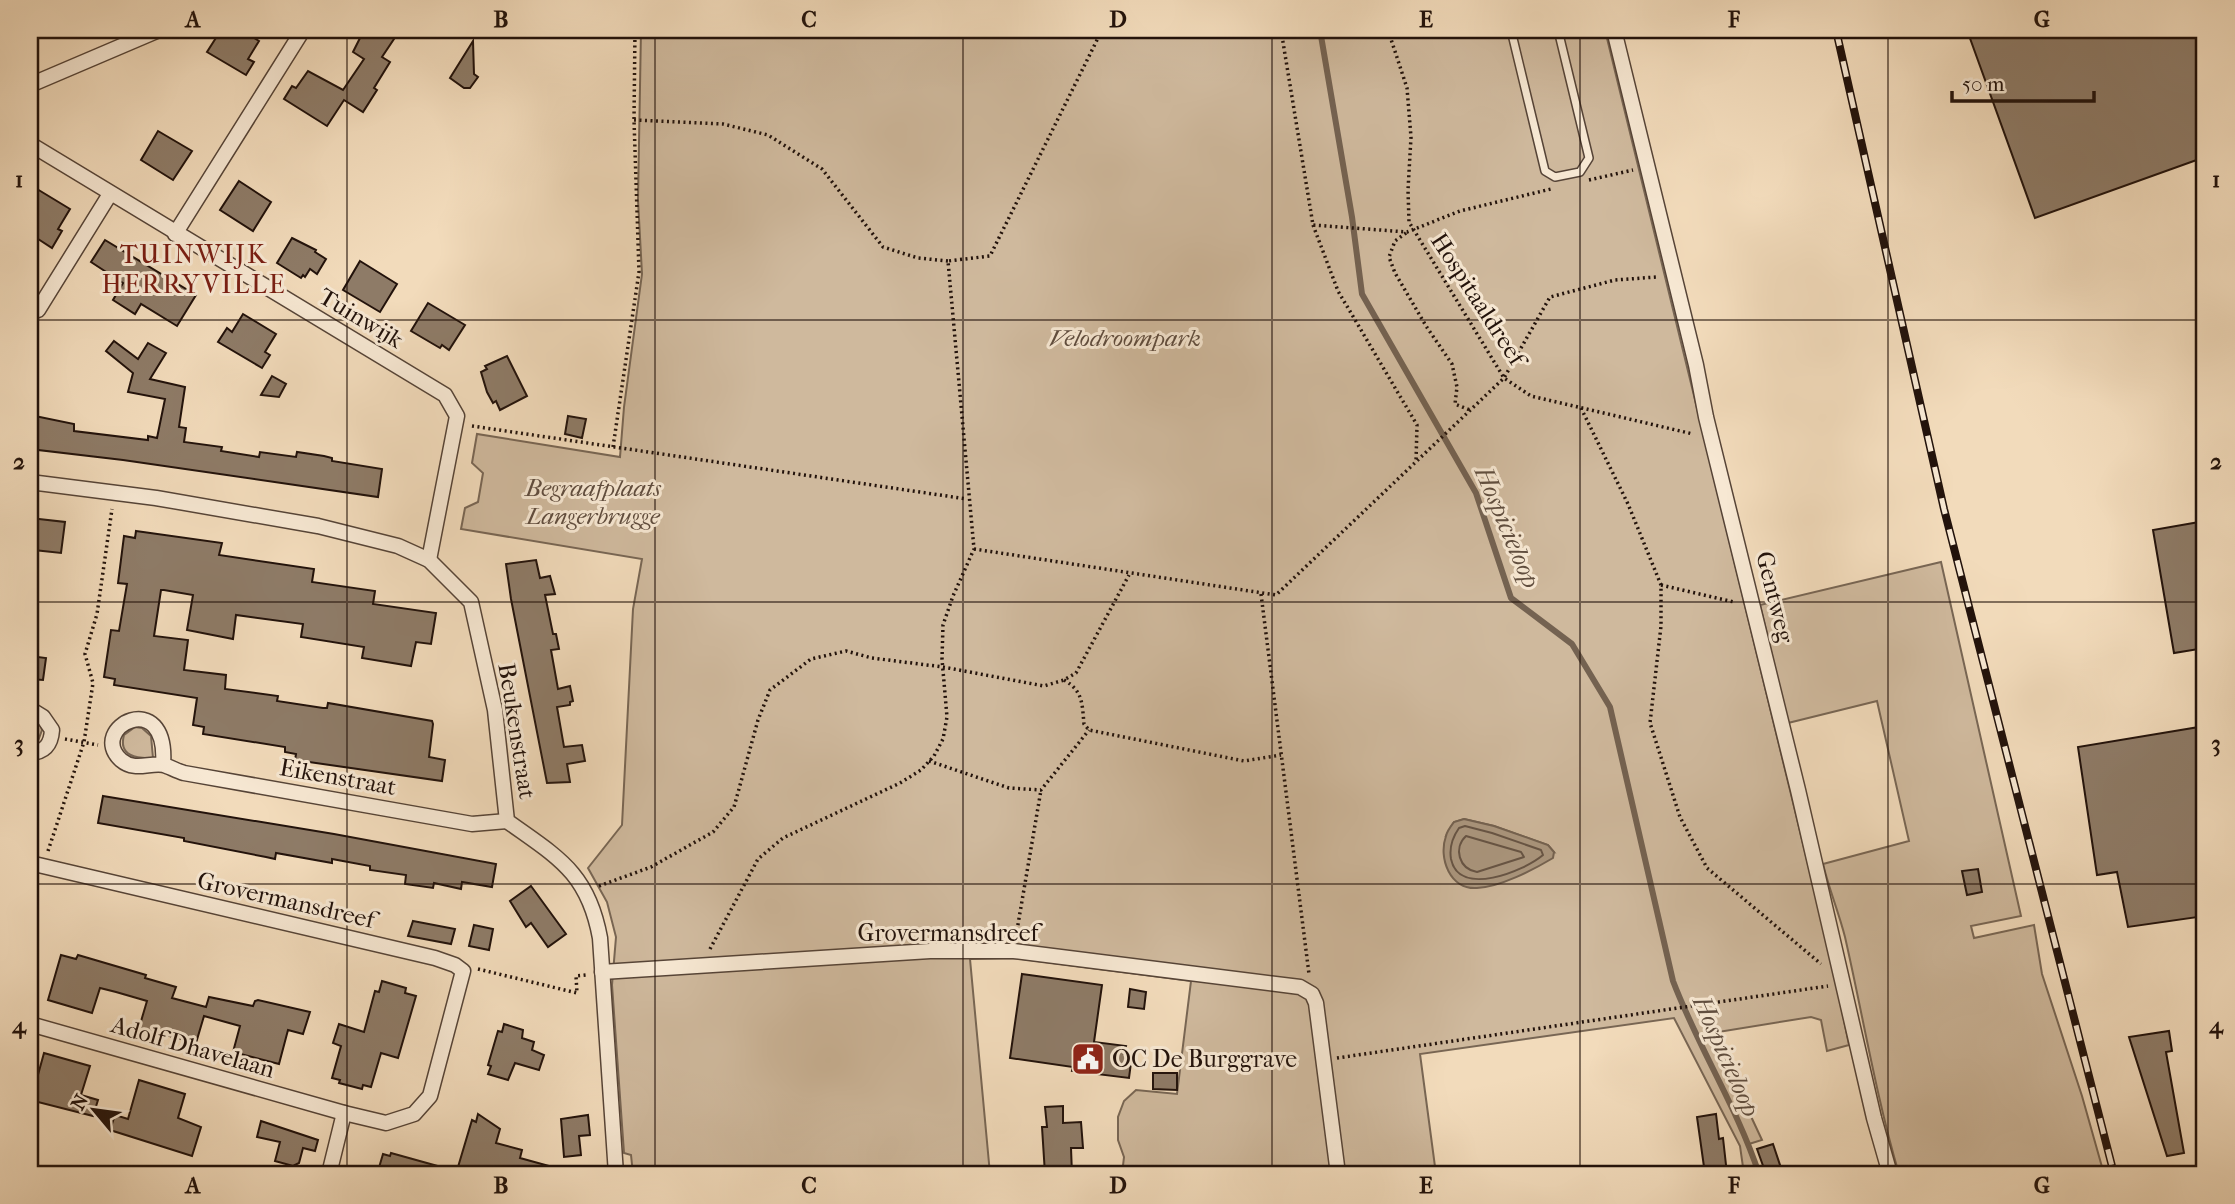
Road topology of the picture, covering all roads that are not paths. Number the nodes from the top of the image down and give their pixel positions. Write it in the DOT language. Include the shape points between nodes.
graph roads {
  1 [pos="159,30"];
  2 [pos="303,30"];
  3 [pos="1511,30"];
  4 [pos="1558,30"];
  5 [pos="1614,30"];
  6 [pos="31,86"];
  7 [pos="30,144"];
  8 [pos="110,194"];
  9 [pos="175,234"];
  10 [pos="30,305"];
  11 [pos="30,482"];
  12 [pos="429,560"];
  13 [pos="30,709"];
  14 [pos="30,753"];
  15 [pos="163,765"];
  16 [pos="507,821"];
  17 [pos="37,865"];
  18 [pos="602,972"];
  19 [pos="30,1024"];
  20 [pos="447,1038"];
  21 [pos="344,1114"];
  22 [pos="328,1174"];
  23 [pos="616,1174"];
  24 [pos="1338,1174"];
  25 [pos="1890,1174"];
  1 -- 6 [label="street"];
  2 -- 9 [label="street"];
  3 -- 4 [label="lane" via="1545,171 1555,177 1580,172 1589,158"];
  5 -- 25 [label="street, Gentweg"];
  7 -- 8 [label="street, Tuinwijk"];
  8 -- 9 [label="street, Tuinwijk"];
  8 -- 10 [label="street" via="38,310"];
  9 -- 12 [label="street, Tuinwijk" via="445,395 457,416"];
  11 -- 12 [label="street, Beukenstraat" via="318,526 398,546"];
  12 -- 16 [label="street, Beukenstraat" via="471,602 495,710"];
  13 -- 14 [label="street" via="52,730 47,747"];
  15 -- 15 [label="street, Eikenstraat" via="159,733 146,720 122,723 114,746 121,760 144,767"];
  15 -- 16 [label="street, Eikenstraat" via="184,774 472,824"];
  16 -- 18 [label="street, Beukenstraat" via="568,866 584,891 596,915"];
  17 -- 20 [label="street, Grovermansdreef" via="455,965 463,971"];
  18 -- 23 [label="street"];
  18 -- 24 [label="street, Grovermansdreef" via="930,951 1014,951 1300,987 1312,994 1316,1003"];
  19 -- 21 [label="street, Adolf Dhavelaan"];
  20 -- 21 [label="street, Adolf Dhavelaan" via="430,1096 414,1114 386,1124"];
  21 -- 22 [label="street"];
}
